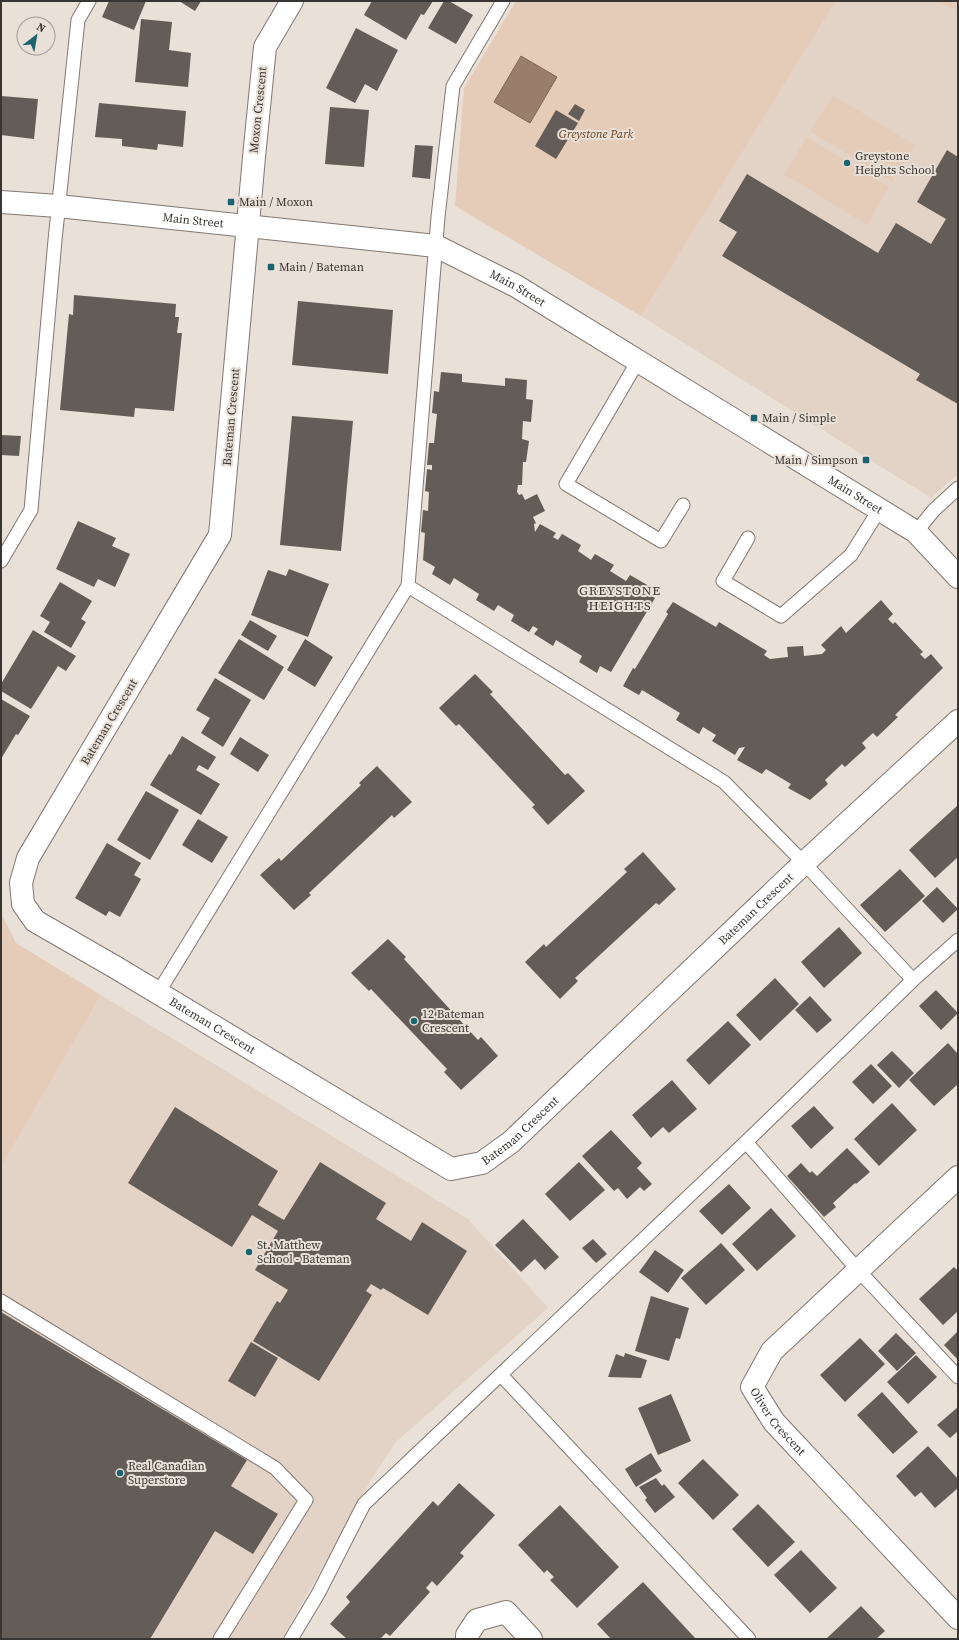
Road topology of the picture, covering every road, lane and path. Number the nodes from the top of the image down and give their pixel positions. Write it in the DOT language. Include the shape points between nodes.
graph roads {
  1 [pos="89,1"];
  2 [pos="292,1"];
  3 [pos="503,1"];
  4 [pos="1,202"];
  5 [pos="58,206"];
  6 [pos="248,226"];
  7 [pos="436,246"];
  8 [pos="638,361"];
  9 [pos="958,488"];
  10 [pos="683,505"];
  11 [pos="879,510"];
  12 [pos="916,532"];
  13 [pos="748,538"];
  14 [pos="1,560"];
  15 [pos="958,577"];
  16 [pos="408,586"];
  17 [pos="958,721"];
  18 [pos="804,863"];
  19 [pos="958,940"];
  20 [pos="913,980"];
  21 [pos="158,993"];
  22 [pos="746,1142"];
  23 [pos="958,1177"];
  24 [pos="858,1270"];
  25 [pos="1,1301"];
  26 [pos="501,1375"];
  27 [pos="958,1377"];
  28 [pos="958,1618"];
  29 [pos="220,1639"];
  30 [pos="291,1639"];
  31 [pos="467,1639"];
  32 [pos="531,1639"];
  33 [pos="749,1639"];
  1 -- 5 [label="lane" via="78,20"];
  2 -- 6 [label="street, Moxon Crescent" via="265,47"];
  3 -- 7 [label="lane" via="453,86"];
  4 -- 5 [label="street, Main Street"];
  5 -- 6 [label="street, Main Street"];
  5 -- 14 [label="lane" via="31,510"];
  6 -- 7 [label="street, Main Street"];
  6 -- 21 [label="street, Bateman Crescent" via="220,535 28,858 21,883 23,904 36,921"];
  7 -- 8 [label="street, Main Street" via="516,286"];
  7 -- 16 [label="lane"];
  8 -- 10 [label="lane" via="566,484 661,541"];
  8 -- 11 [label="street, Main Street"];
  9 -- 12 [label="lane" via="934,510"];
  11 -- 12 [label="street, Main Street"];
  11 -- 13 [label="lane" via="851,555 781,616 723,581"];
  12 -- 15 [label="street, Main Street"];
  16 -- 18 [label="lane" via="724,782"];
  16 -- 21 [label="lane"];
  17 -- 18 [label="street, Bateman Crescent"];
  18 -- 20 [label="lane"];
  18 -- 21 [label="street, Bateman Crescent" via="524,1130 482,1163 451,1169"];
  19 -- 20 [label="lane"];
  20 -- 22 [label="lane"];
  22 -- 24 [label="lane"];
  22 -- 26 [label="lane"];
  23 -- 24 [label="street, Oliver Crescent"];
  24 -- 27 [label="lane"];
  24 -- 28 [label="street, Oliver Crescent" via="772,1350 752,1387 774,1422"];
  25 -- 29 [label="lane" via="275,1468 306,1500"];
  26 -- 30 [label="lane" via="364,1504 318,1594"];
  26 -- 33 [label="lane"];
  31 -- 32 [label="street" via="477,1620 506,1612"];
}
